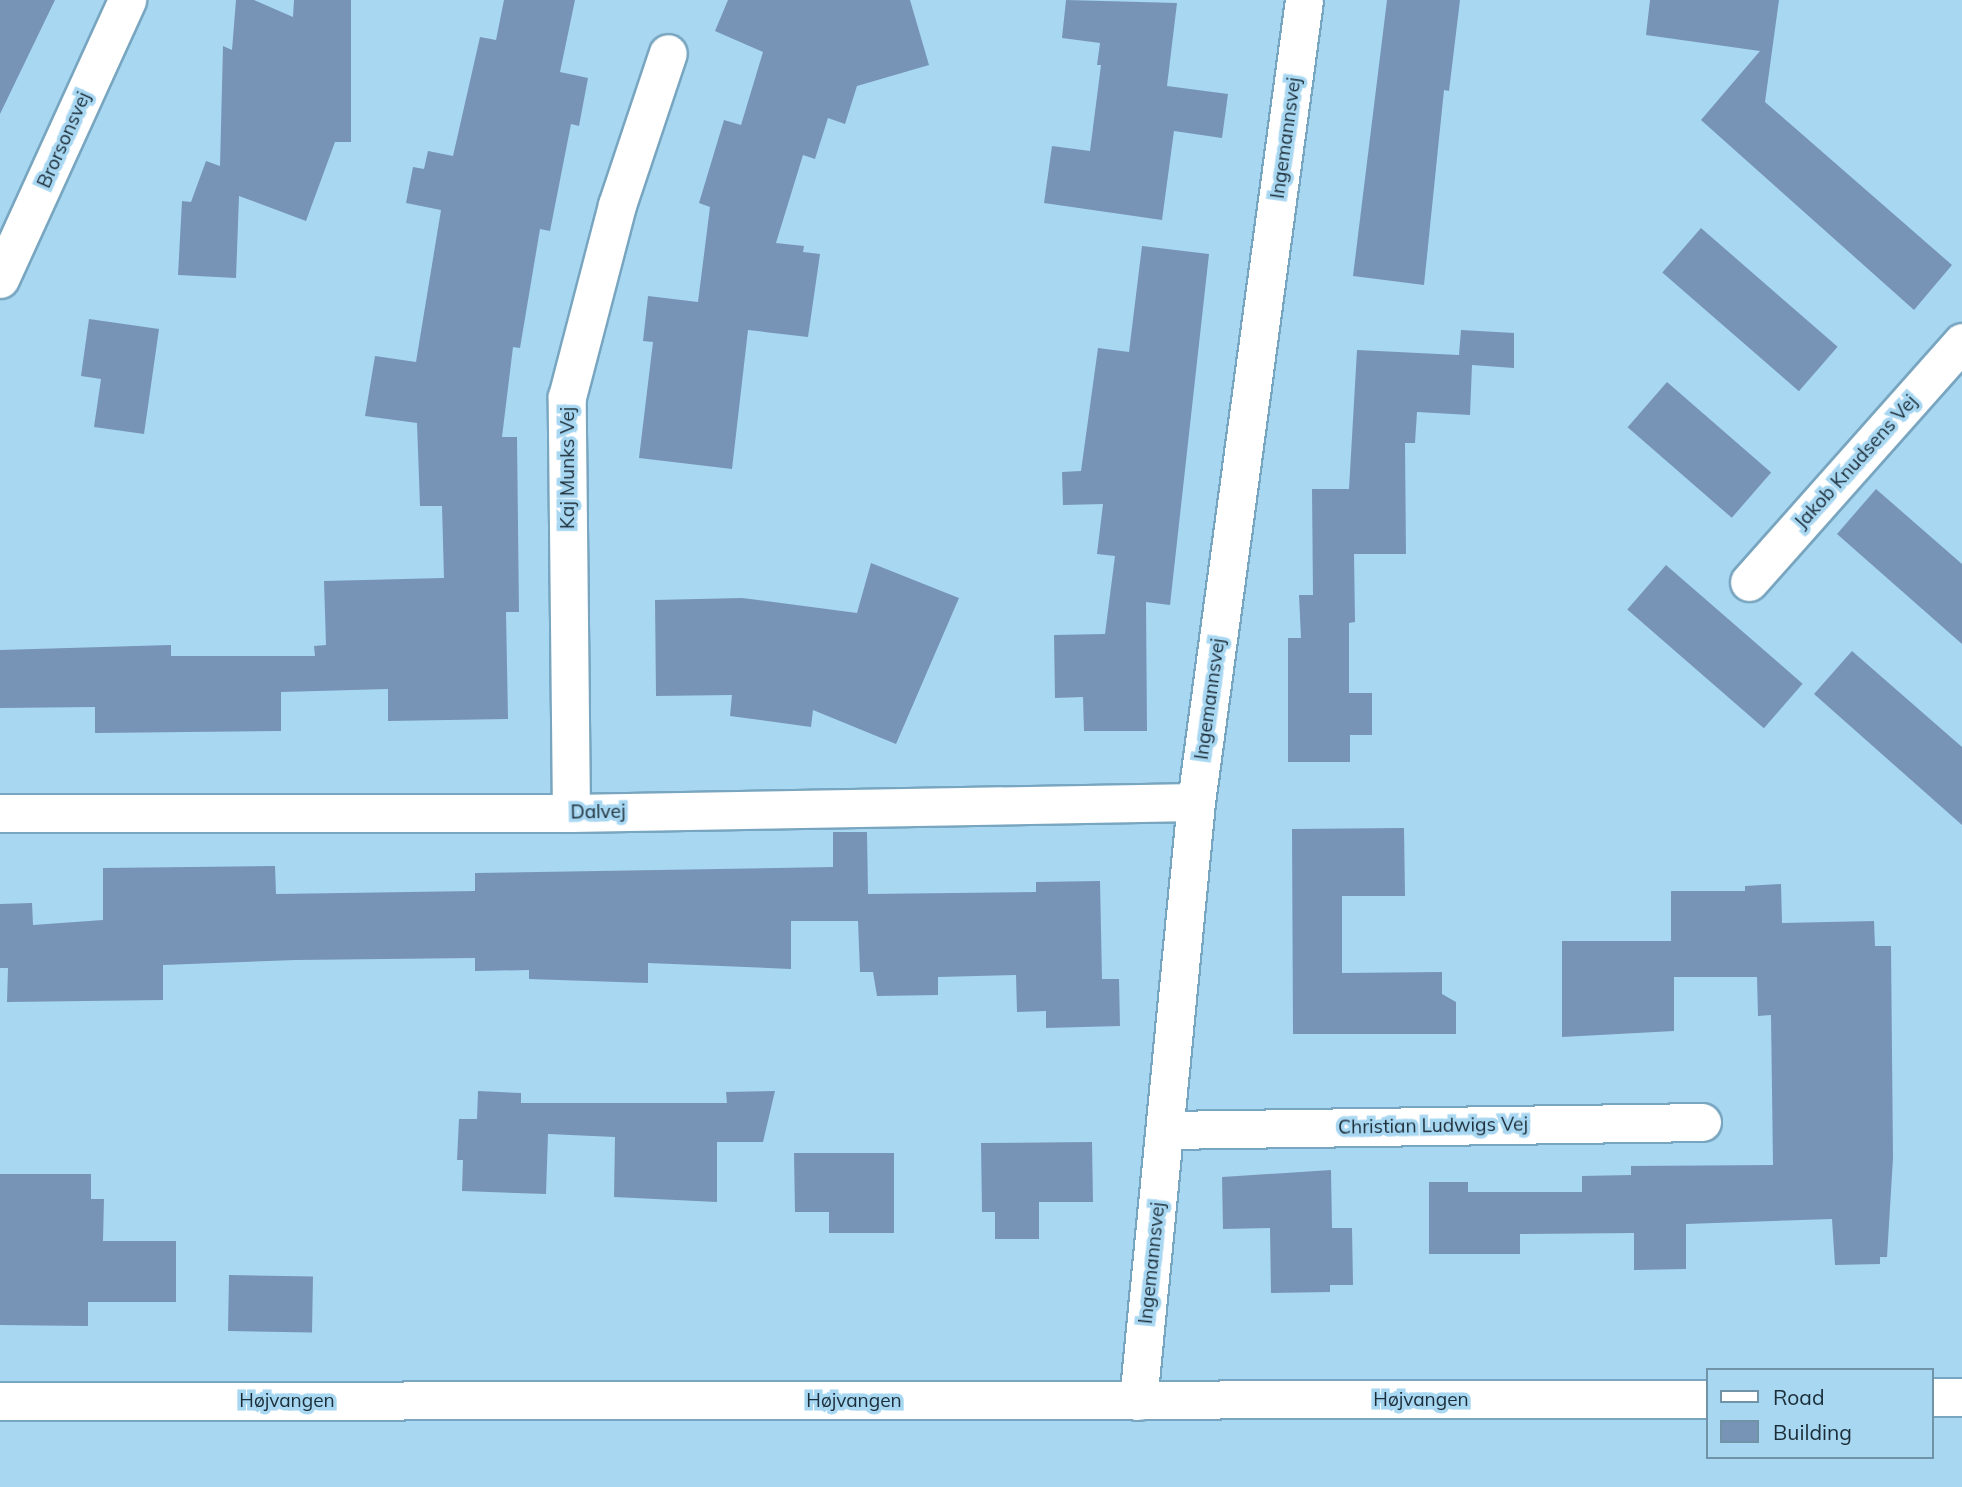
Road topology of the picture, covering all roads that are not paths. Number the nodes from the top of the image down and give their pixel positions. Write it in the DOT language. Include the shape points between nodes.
graph roads {
  1 [pos="127,0"];
  2 [pos="1304,0"];
  3 [pos="668,53"];
  4 [pos="0,279"];
  5 [pos="1962,342"];
  6 [pos="1749,582"];
  7 [pos="1196,802"];
  8 [pos="0,813"];
  9 [pos="570,813"];
  10 [pos="1702,1122"];
  11 [pos="1164,1130"];
  12 [pos="1934,1397"];
  13 [pos="1962,1397"];
  14 [pos="1706,1399"];
  15 [pos="0,1401"];
  16 [pos="1138,1401"];
  1 -- 4 [label="street, Brorsonsvej"];
  2 -- 7 [label="street, Ingemannsvej"];
  3 -- 9 [label="street, Kaj Munks Vej" via="617,205 567,397"];
  5 -- 6 [label="street, Jakob Knudsens Vej"];
  7 -- 9 [label="street, Dalvej"];
  7 -- 11 [label="street, Ingemannsvej"];
  8 -- 9 [label="street, Dalvej"];
  10 -- 11 [label="street, Christian Ludwigs Vej"];
  11 -- 16 [label="street, Ingemannsvej"];
  12 -- 13 [label="street"];
  14 -- 16 [label="street, Højvangen"];
  15 -- 16 [label="street, Højvangen"];
}
